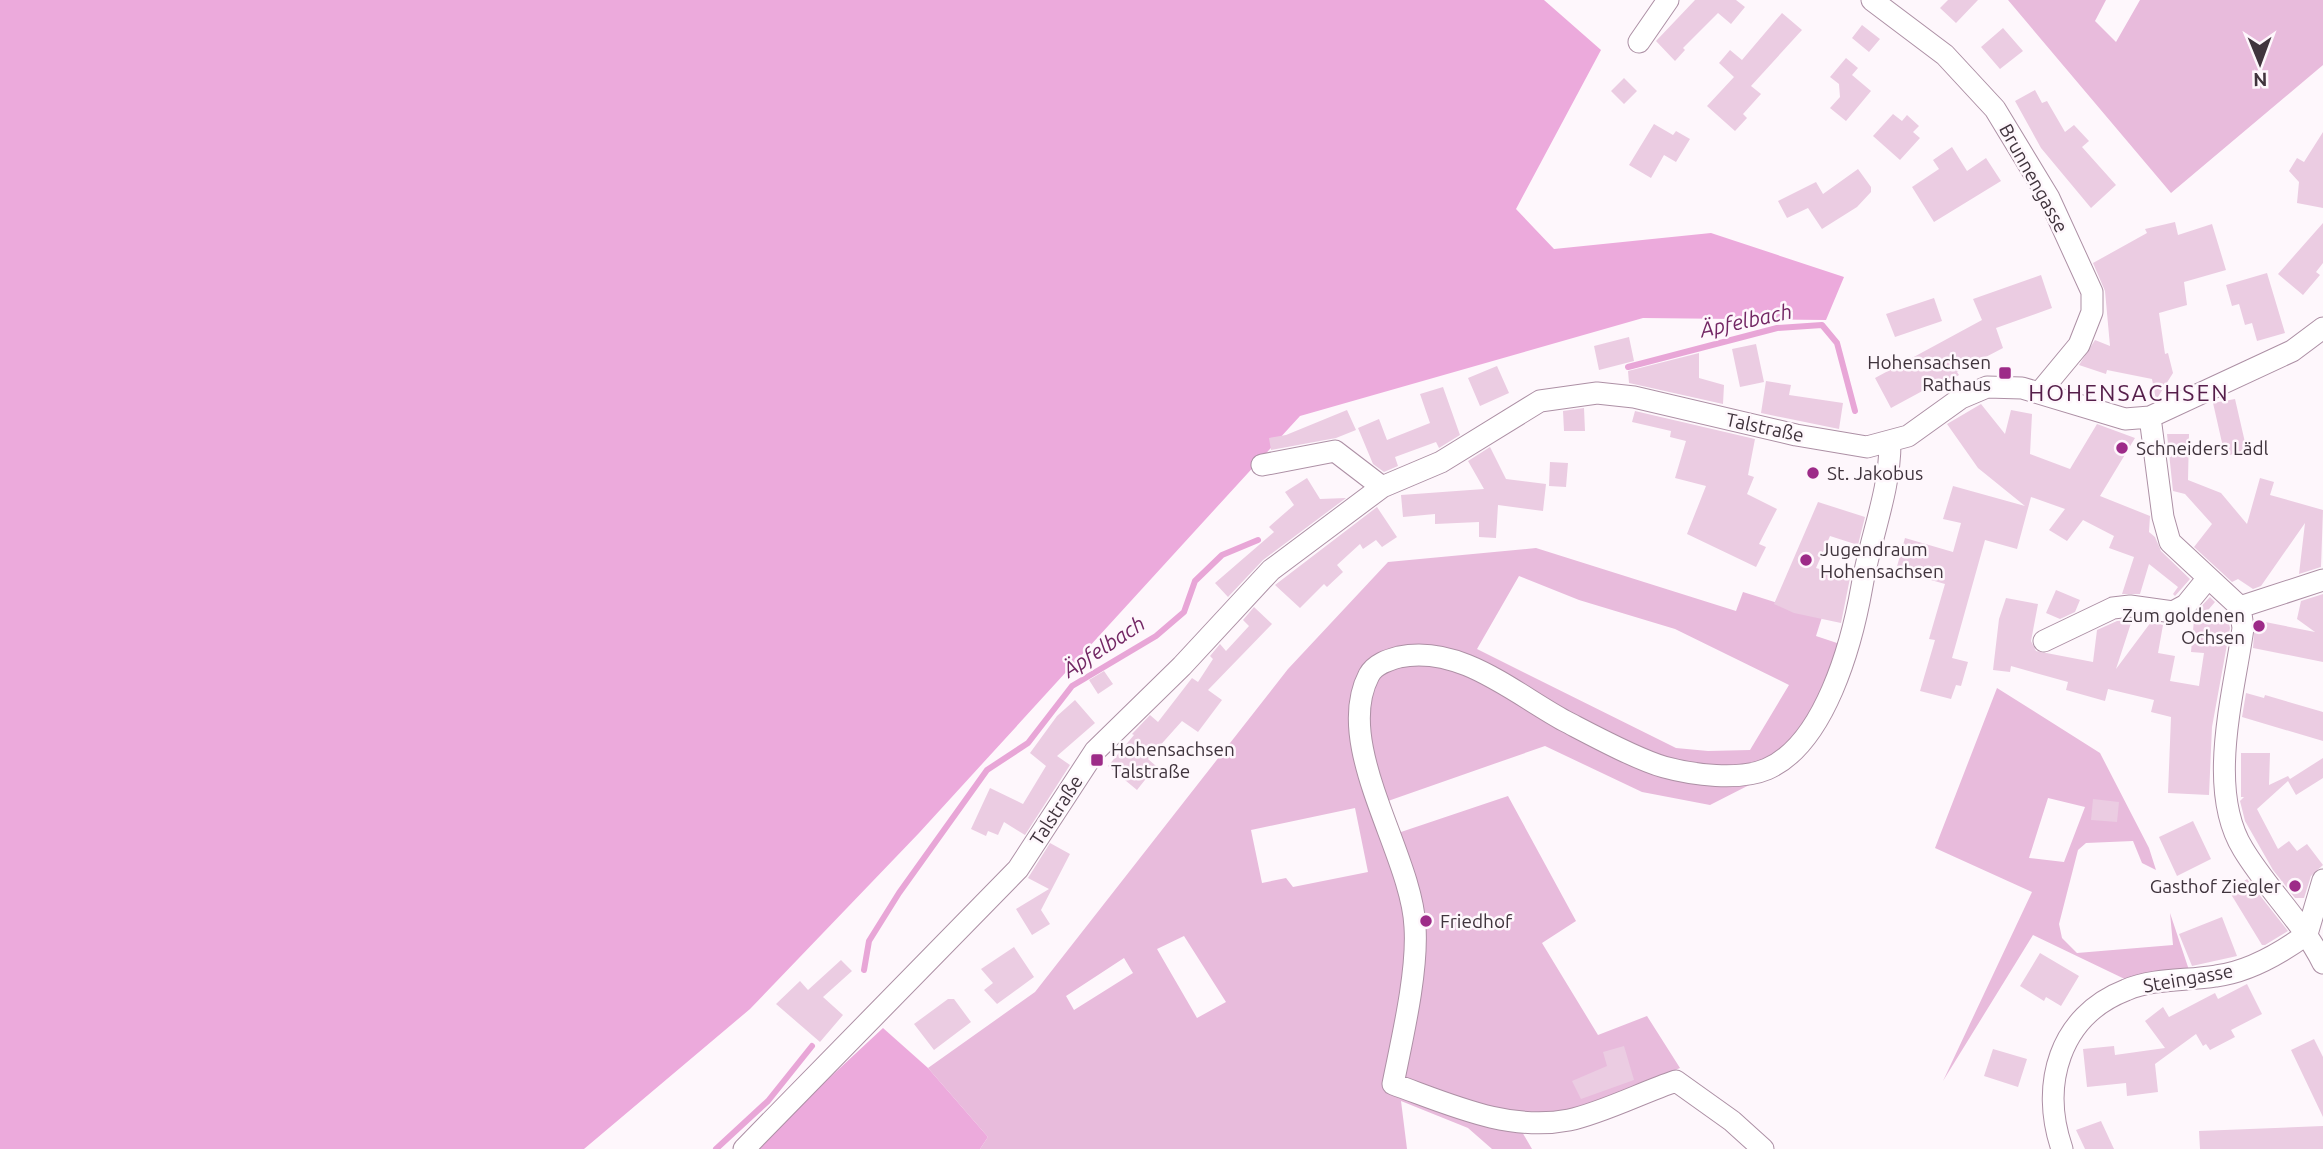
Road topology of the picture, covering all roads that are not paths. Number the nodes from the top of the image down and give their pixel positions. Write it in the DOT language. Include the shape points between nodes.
graph roads {
  1 [pos="1668,0"];
  2 [pos="1872,0"];
  3 [pos="1639,42"];
  4 [pos="2323,328"];
  5 [pos="2040,392"];
  6 [pos="2150,416"];
  7 [pos="1890,443"];
  8 [pos="1262,465"];
  9 [pos="1381,487"];
  10 [pos="2208,578"];
  11 [pos="2323,580"];
  12 [pos="2239,607"];
  13 [pos="2044,641"];
  14 [pos="2323,880"];
  15 [pos="2315,934"];
  16 [pos="2323,963"];
  17 [pos="744,1149"];
  18 [pos="1763,1149"];
  19 [pos="2062,1149"];
  1 -- 3 [label="street"];
  2 -- 5 [label="street, Brunnengasse" via="1945,55 1995,109 2049,198 2092,292 2092,312 2079,345"];
  4 -- 6 [label="street" via="2292,351"];
  5 -- 6 [label="street, Talstraße" via="2115,417"];
  5 -- 7 [label="street, Talstraße" via="2004,385 1973,391 1908,436"];
  6 -- 10 [label="street" via="2170,542"];
  7 -- 9 [label="street, Talstraße" via="1867,447 1796,435 1634,397 1597,393 1540,401 1441,462"];
  7 -- 18 [label="street" via="1890,473 1847,649 1818,719 1793,751 1767,769 1728,775 1663,767 1566,721 1476,669 1439,656 1420,653 1379,664 1362,695 1363,749 1374,796 1404,871 1416,929 1405,1026 1392,1084 1498,1119 1529,1123 1573,1119 1676,1081"];
  8 -- 9 [label="street" via="1335,451"];
  9 -- 17 [label="street, Talstraße" via="1271,570 1095,751 1018,869"];
  10 -- 12 [label="street"];
  10 -- 13 [label="street" via="2186,606 2173,612 2113,608"];
  11 -- 12 [label="street"];
  12 -- 15 [label="street" via="2243,628 2224,766 2225,801 2241,846 2275,897"];
  14 -- 15 [label="street"];
  15 -- 16 [label="street"];
  15 -- 19 [label="street, Steingasse" via="2241,970 2126,990 2093,1010 2067,1038 2051,1085"];
}
